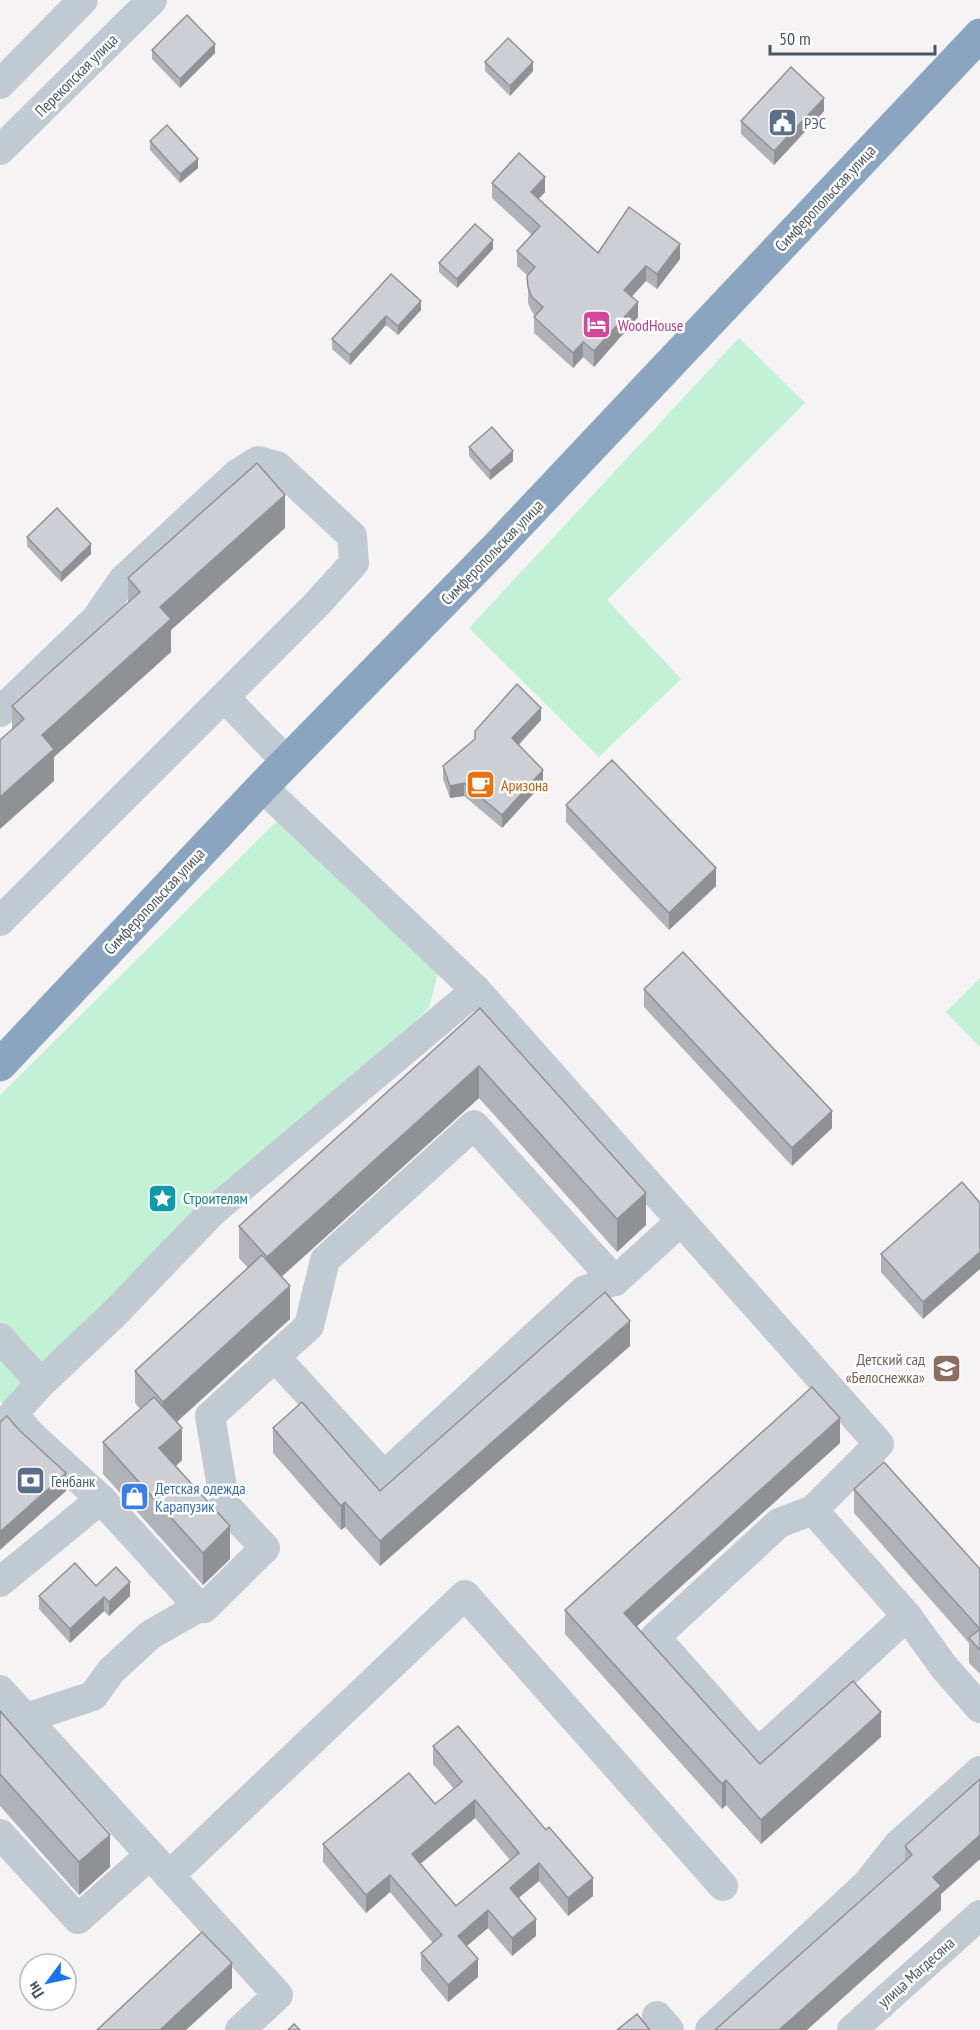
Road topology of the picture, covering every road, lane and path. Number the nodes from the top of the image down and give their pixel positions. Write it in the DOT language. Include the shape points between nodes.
graph roads {
  1 [pos="83,0"];
  2 [pos="152,0"];
  3 [pos="980,35"];
  4 [pos="0,84"];
  5 [pos="0,150"];
  6 [pos="224,697"];
  7 [pos="0,712"];
  8 [pos="286,762"];
  9 [pos="262,788"];
  10 [pos="0,921"];
  11 [pos="476,990"];
  12 [pos="0,1064"];
  13 [pos="681,1221"];
  14 [pos="615,1281"];
  15 [pos="0,1338"];
  16 [pos="275,1357"];
  17 [pos="41,1383"];
  18 [pos="6,1414"];
  19 [pos="101,1499"];
  20 [pos="813,1510"];
  21 [pos="0,1582"];
  22 [pos="199,1607"];
  23 [pos="907,1616"];
  24 [pos="0,1690"];
  25 [pos="980,1708"];
  26 [pos="26,1718"];
  27 [pos="980,1771"];
  28 [pos="0,1834"];
  29 [pos="160,1865"];
  30 [pos="723,1886"];
  31 [pos="980,1915"];
  32 [pos="240,2030"];
  33 [pos="710,2030"];
  34 [pos="852,2030"];
  1 -- 4 [label="street"];
  2 -- 5 [label="street, Перекопская улица"];
  3 -- 8 [label="highway, Симферопольская улица" via="496,548"];
  6 -- 7 [label="street" via="354,563 352,536 277,466 258,461 237,475 123,580 96,619"];
  6 -- 8 [label="street"];
  6 -- 10 [label="street"];
  8 -- 9 [label="highway, Симферопольская улица"];
  9 -- 11 [label="street"];
  9 -- 12 [label="highway, Симферопольская улица"];
  11 -- 13 [label="street"];
  11 -- 17 [label="street" via="212,1212"];
  13 -- 14 [label="street"];
  13 -- 20 [label="street" via="879,1444"];
  14 -- 16 [label="street" via="585,1290 384,1476"];
  14 -- 16 [label="street" via="474,1125 325,1260 309,1326"];
  15 -- 17 [label="street"];
  16 -- 22 [label="street" via="210,1416 225,1505 265,1548 204,1608"];
  17 -- 18 [label="street"];
  18 -- 19 [label="street"];
  19 -- 21 [label="street"];
  19 -- 22 [label="street"];
  20 -- 23 [label="street"];
  20 -- 23 [label="street" via="779,1523 655,1637 758,1753"];
  22 -- 26 [label="street" via="150,1635 111,1671 93,1696"];
  23 -- 25 [label="street"];
  24 -- 26 [label="street"];
  26 -- 29 [label="street"];
  27 -- 33 [label="street" via="898,1845 867,1884"];
  28 -- 29 [label="street" via="78,1919"];
  29 -- 30 [label="street" via="465,1595"];
  29 -- 32 [label="street" via="278,1995"];
  31 -- 34 [label="street, улица Магдесяна"];
}
